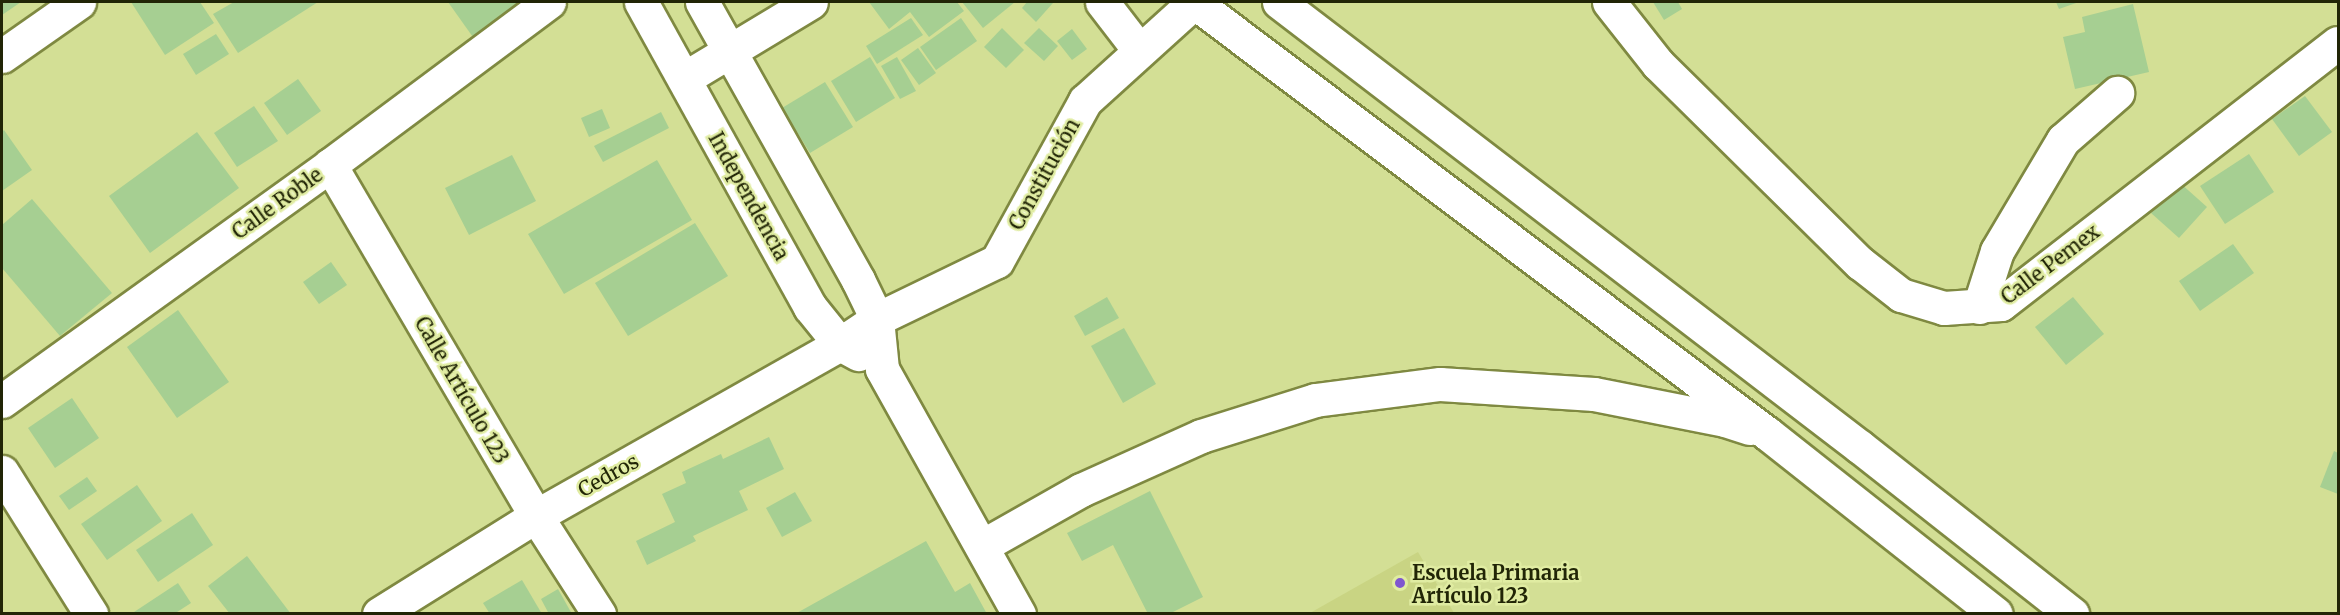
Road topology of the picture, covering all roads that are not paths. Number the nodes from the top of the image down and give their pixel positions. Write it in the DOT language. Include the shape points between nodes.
graph roads {
  1 [pos="549,2"];
  2 [pos="641,2"];
  3 [pos="702,2"];
  4 [pos="811,2"];
  5 [pos="1102,2"];
  6 [pos="1194,2"];
  7 [pos="1279,2"];
  8 [pos="1609,2"];
  9 [pos="68,4"];
  10 [pos="2338,43"];
  11 [pos="1139,50"];
  12 [pos="731,51"];
  13 [pos="2,56"];
  14 [pos="685,78"];
  15 [pos="2117,93"];
  16 [pos="330,165"];
  17 [pos="1978,307"];
  18 [pos="877,319"];
  19 [pos="840,344"];
  20 [pos="882,369"];
  21 [pos="2,401"];
  22 [pos="1768,434"];
  23 [pos="2,472"];
  24 [pos="536,516"];
  25 [pos="982,546"];
  26 [pos="91,614"];
  27 [pos="380,614"];
  28 [pos="599,614"];
  29 [pos="1019,614"];
  30 [pos="1996,614"];
  31 [pos="2072,614"];
  1 -- 16 [label="street, Calle Roble"];
  2 -- 14 [label="street, Independencia"];
  3 -- 12 [label="street, Independencia"];
  4 -- 12 [label="street"];
  5 -- 11 [label="street"];
  6 -- 11 [label="street, Constitución"];
  6 -- 22 [label="street"];
  7 -- 31 [label="street"];
  8 -- 17 [label="street, Calle Pemex" via="1658,64 1860,263 1901,295 1944,308"];
  9 -- 13 [label="street"];
  10 -- 17 [label="street, Calle Pemex" via="2001,304"];
  11 -- 18 [label="street, Constitución" via="1085,101 997,261"];
  12 -- 14 [label="street"];
  12 -- 18 [label="street, Independencia"];
  14 -- 19 [label="street, Independencia" via="810,307"];
  15 -- 17 [label="street" via="2063,140 1997,251"];
  16 -- 21 [label="street, Calle Roble"];
  16 -- 24 [label="street, Calle Artículo 123"];
  18 -- 19 [label="street, Constitución"];
  18 -- 20 [label="street, Independencia"];
  19 -- 20 [label="street, Independencia"];
  19 -- 24 [label="street, Cedros"];
  20 -- 25 [label="street, Independencia"];
  22 -- 25 [label="street" via="1725,420 1583,394 1440,384 1315,400 1201,436 1081,490"];
  22 -- 30 [label="street"];
  23 -- 26 [label="street"];
  24 -- 27 [label="street, Cedros"];
  24 -- 28 [label="street, Calle Artículo 123"];
  25 -- 29 [label="street, Independencia"];
}
